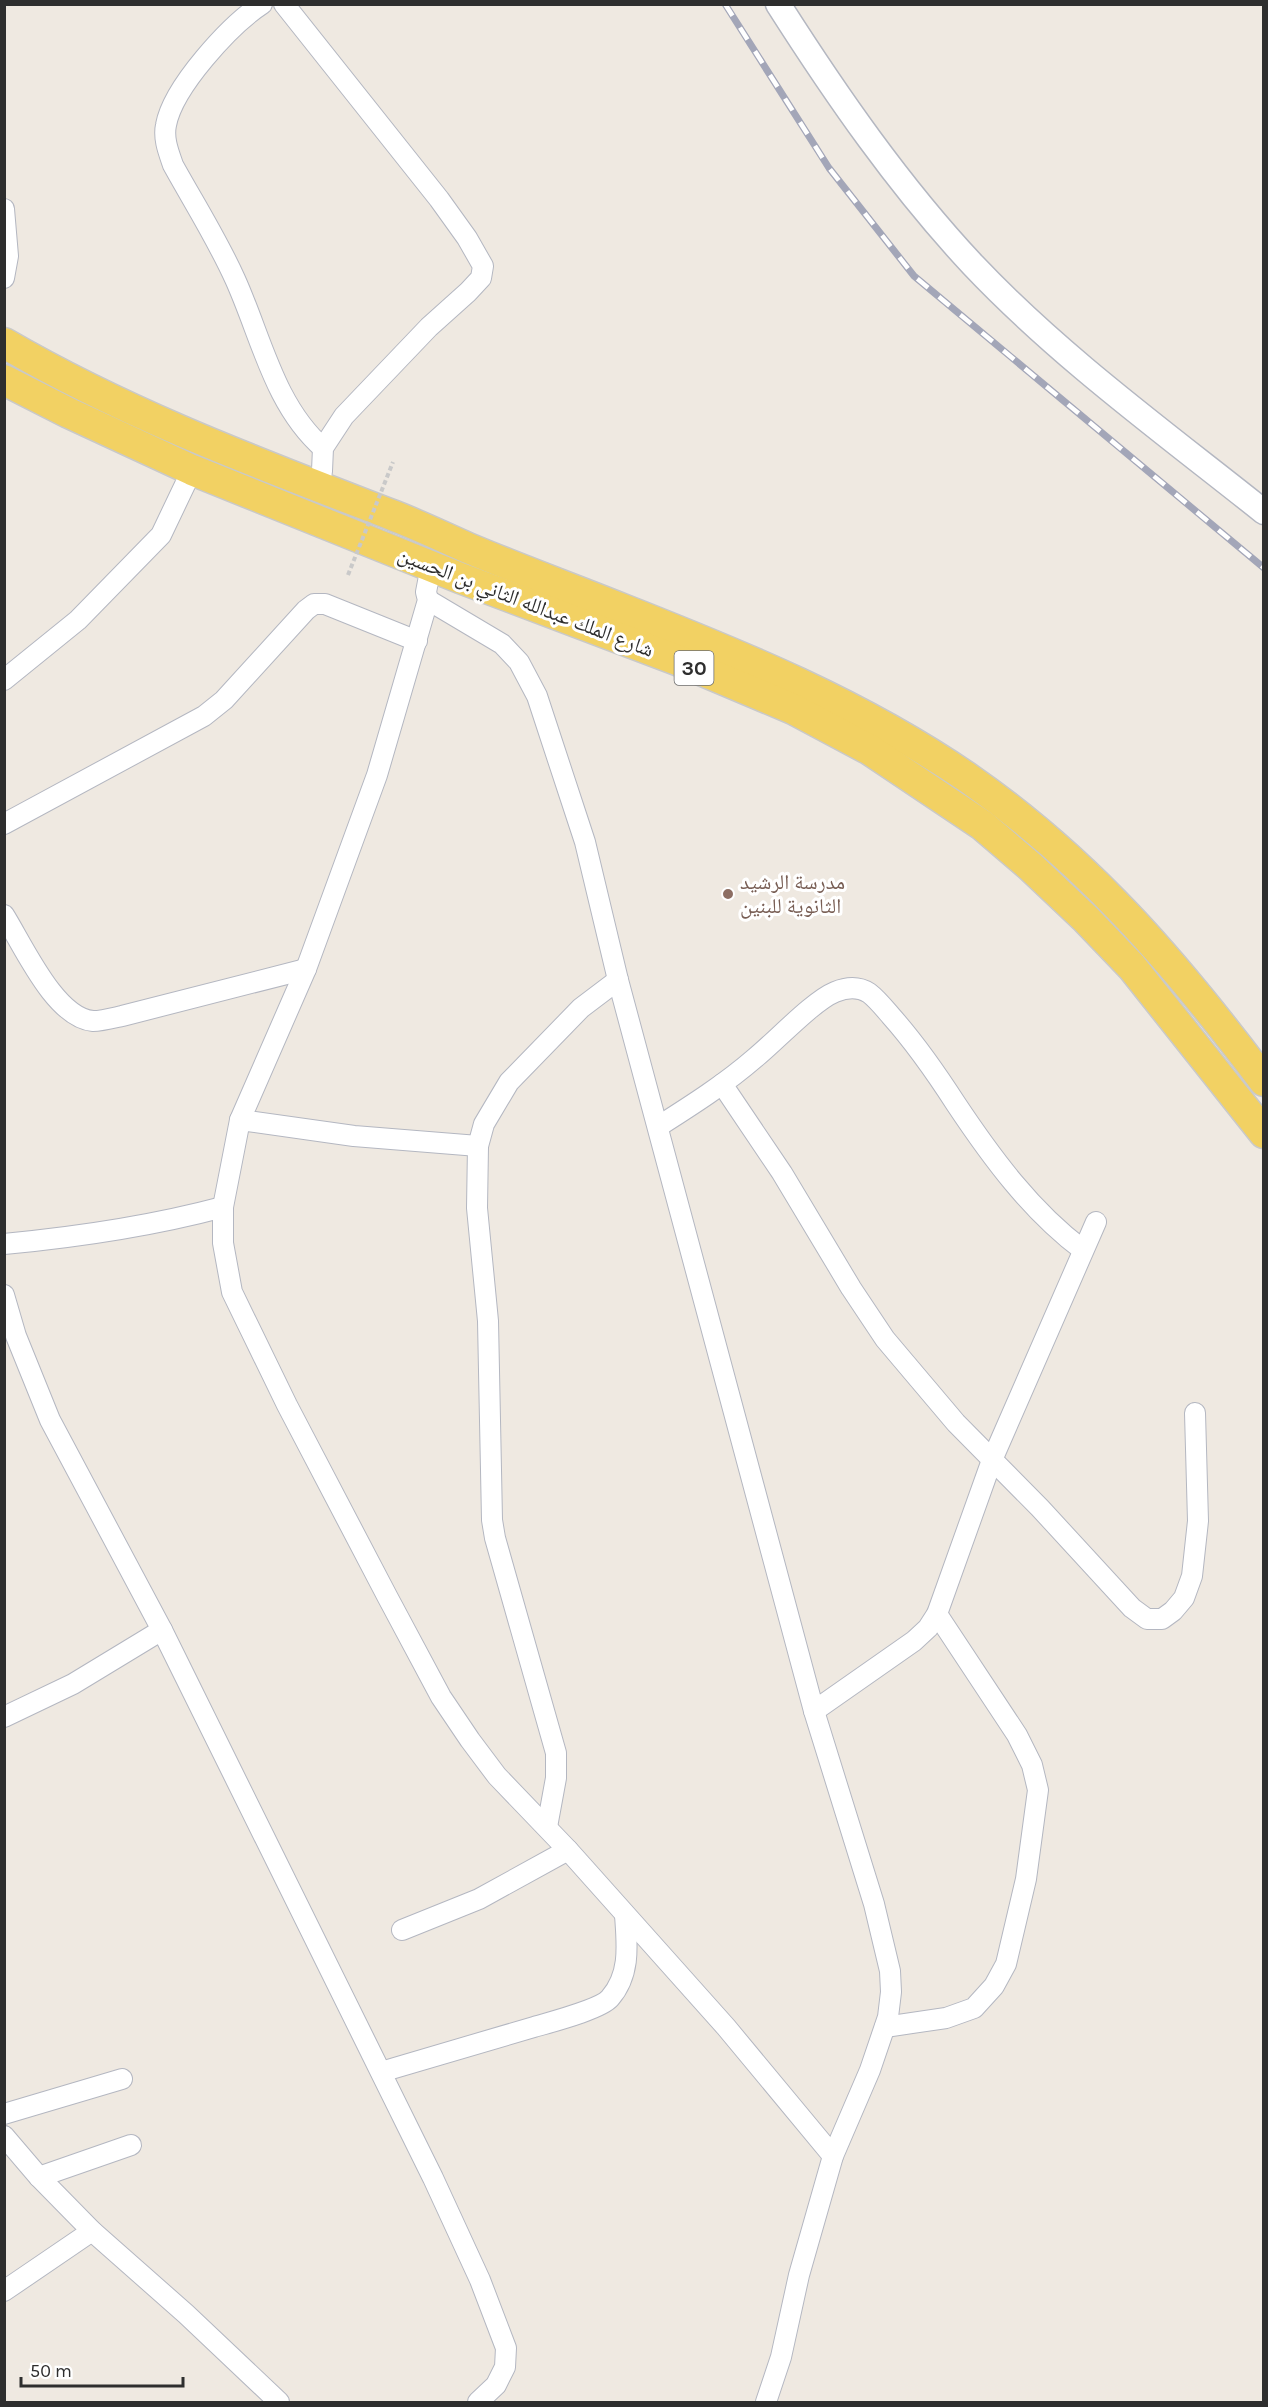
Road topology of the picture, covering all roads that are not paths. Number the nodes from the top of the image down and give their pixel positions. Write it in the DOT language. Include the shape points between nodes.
graph roads {
  1 [pos="262,4"];
  2 [pos="284,4"];
  3 [pos="778,4"];
  4 [pos="4,209"];
  5 [pos="4,278"];
  6 [pos="4,343"];
  7 [pos="4,380"];
  8 [pos="323,448"];
  9 [pos="192,470"];
  10 [pos="319,488"];
  11 [pos="1263,512"];
  12 [pos="431,566"];
  13 [pos="429,600"];
  14 [pos="417,641"];
  15 [pos="4,680"];
  16 [pos="4,824"];
  17 [pos="4,915"];
  18 [pos="306,969"];
  19 [pos="618,980"];
  20 [pos="1263,1081"];
  21 [pos="722,1084"];
  22 [pos="240,1120"];
  23 [pos="659,1126"];
  24 [pos="1263,1131"];
  25 [pos="478,1146"];
  26 [pos="223,1207"];
  27 [pos="1096,1222"];
  28 [pos="4,1244"];
  29 [pos="1083,1250"];
  30 [pos="4,1295"];
  31 [pos="1195,1413"];
  32 [pos="992,1460"];
  33 [pos="937,1614"];
  34 [pos="162,1630"];
  35 [pos="814,1711"];
  36 [pos="4,1717"];
  37 [pos="547,1827"];
  38 [pos="568,1850"];
  39 [pos="625,1915"];
  40 [pos="402,1930"];
  41 [pos="885,2027"];
  42 [pos="381,2072"];
  43 [pos="122,2079"];
  44 [pos="4,2114"];
  45 [pos="4,2136"];
  46 [pos="130,2145"];
  47 [pos="833,2156"];
  48 [pos="39,2177"];
  49 [pos="92,2231"];
  50 [pos="4,2291"];
  51 [pos="279,2403"];
  52 [pos="478,2403"];
  53 [pos="766,2403"];
  1 -- 8 [label="street" via="222,38 181,90 165,128 167,148 234,278 278,388 306,434"];
  2 -- 8 [label="street" via="439,199 483,266 480,278 468,292 344,416"];
  3 -- 11 [label="street" via="905,186 975,267 1062,349"];
  4 -- 5 [label="street" via="9,256"];
  6 -- 10 [label="main road, شارع الملك عبدالله الثاني بن الحسين / 30" via="121,406"];
  7 -- 9 [label="main road, شارع الملك عبدالله الثاني بن الحسين / 30"];
  8 -- 10 [label="street"];
  9 -- 12 [label="main road, شارع الملك عبدالله الثاني بن الحسين / 30"];
  9 -- 15 [label="street" via="161,535 78,621"];
  10 -- 20 [label="main road, شارع الملك عبدالله الثاني بن الحسين / 30" via="781,673 838,700 930,754 1042,834 1106,891 1161,951"];
  12 -- 13 [label="street" via="426,592"];
  12 -- 24 [label="main road, شارع الملك عبدالله الثاني بن الحسين / 30" via="677,660 793,710 870,750 927,786 982,825 1086,919 1132,968"];
  13 -- 14 [label="street"];
  13 -- 19 [label="street" via="502,644 519,662 537,696 585,842"];
  14 -- 16 [label="street" via="325,604 314,604 224,700 204,716"];
  14 -- 18 [label="street" via="377,775"];
  17 -- 18 [label="street" via="51,992 71,1012 93,1021"];
  18 -- 22 [label="street"];
  19 -- 23 [label="street"];
  19 -- 25 [label="street" via="581,1008 509,1082 484,1124"];
  21 -- 23 [label="street"];
  21 -- 29 [label="street" via="834,992 853,987 870,993 914,1042 968,1122 1035,1209"];
  21 -- 32 [label="street" via="885,1339"];
  22 -- 25 [label="street" via="366,1137"];
  22 -- 26 [label="street"];
  23 -- 35 [label="street"];
  25 -- 37 [label="street" via="477,1208 488,1321 492,1520 556,1753"];
  26 -- 28 [label="street" via="167,1222"];
  26 -- 37 [label="street" via="223,1243 232,1292 292,1416 441,1697 498,1776"];
  27 -- 29 [label="street"];
  29 -- 32 [label="street"];
  30 -- 34 [label="street" via="50,1420"];
  31 -- 32 [label="street" via="1198,1521 1192,1576 1184,1598 1162,1619 1147,1619 1132,1608"];
  32 -- 33 [label="street"];
  33 -- 35 [label="street" via="914,1641"];
  33 -- 41 [label="street" via="1017,1735 1032,1765 1038,1790 1026,1879 1006,1964 994,1986 974,2008 946,2018"];
  34 -- 36 [label="street" via="73,1684"];
  34 -- 42 [label="street"];
  35 -- 41 [label="street" via="874,1904 890,1971"];
  37 -- 38 [label="street"];
  38 -- 39 [label="street"];
  38 -- 40 [label="street" via="479,1899"];
  39 -- 42 [label="street" via="625,1971 608,2001"];
  39 -- 47 [label="street" via="726,2027"];
  41 -- 47 [label="street"];
  42 -- 52 [label="street" via="480,2280 506,2348 505,2367 496,2385"];
  43 -- 44 [label="street"];
  45 -- 48 [label="street"];
  46 -- 48 [label="street"];
  47 -- 53 [label="street"];
  48 -- 49 [label="street"];
  49 -- 50 [label="street"];
  49 -- 51 [label="street"];
}
